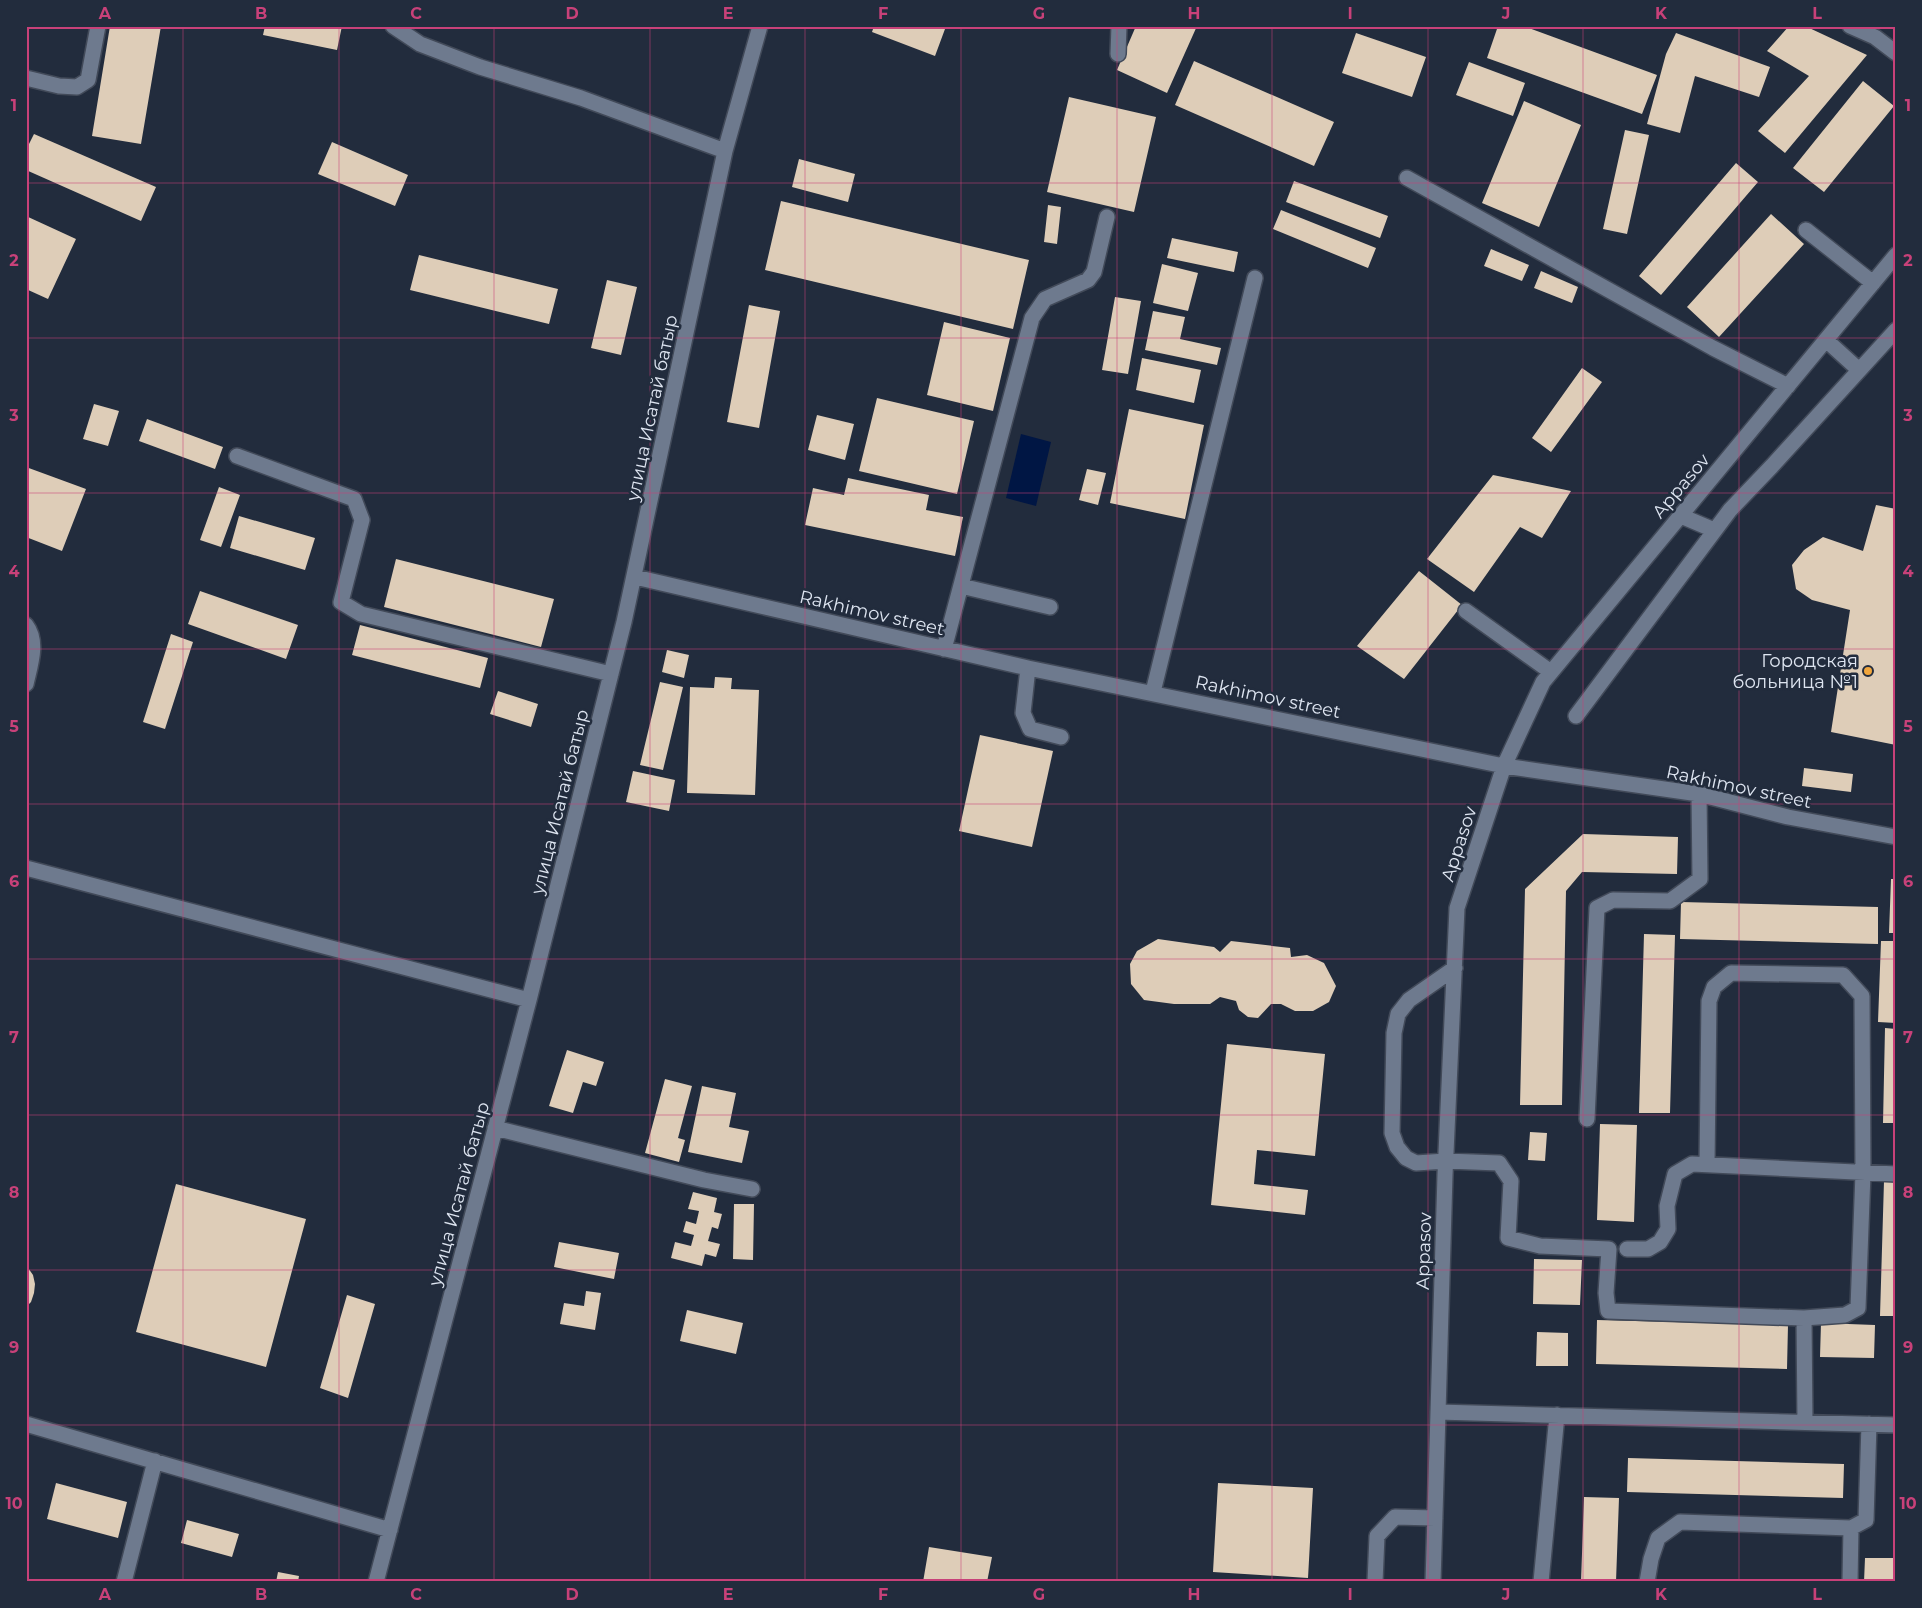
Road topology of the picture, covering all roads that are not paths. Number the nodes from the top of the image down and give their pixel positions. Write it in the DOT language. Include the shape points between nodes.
graph roads {
  1 [pos="98,26"];
  2 [pos="393,26"];
  3 [pos="760,26"];
  4 [pos="1119,26"];
  5 [pos="1850,26"];
  6 [pos="1896,53"];
  7 [pos="1118,54"];
  8 [pos="26,78"];
  9 [pos="725,151"];
  10 [pos="1407,178"];
  11 [pos="1107,217"];
  12 [pos="1806,230"];
  13 [pos="1896,255"];
  14 [pos="1255,278"];
  15 [pos="1873,283"];
  16 [pos="1896,330"];
  17 [pos="1826,340"];
  18 [pos="1859,370"];
  19 [pos="1788,386"];
  20 [pos="237,456"];
  21 [pos="1681,516"];
  22 [pos="1714,530"];
  23 [pos="635,577"];
  24 [pos="961,586"];
  25 [pos="1050,607"];
  26 [pos="1466,610"];
  27 [pos="26,625"];
  28 [pos="944,649"];
  29 [pos="1028,668"];
  30 [pos="1551,672"];
  31 [pos="611,674"];
  32 [pos="26,684"];
  33 [pos="1153,692"];
  34 [pos="1576,716"];
  35 [pos="1061,737"];
  36 [pos="1504,766"];
  37 [pos="1699,794"];
  38 [pos="1896,838"];
  39 [pos="26,868"];
  40 [pos="1454,968"];
  41 [pos="529,1000"];
  42 [pos="1586,1119"];
  43 [pos="495,1128"];
  44 [pos="1446,1161"];
  45 [pos="1707,1164"];
  46 [pos="1863,1173"];
  47 [pos="1896,1174"];
  48 [pos="752,1189"];
  49 [pos="1627,1249"];
  50 [pos="1804,1318"];
  51 [pos="1438,1412"];
  52 [pos="1557,1415"];
  53 [pos="1804,1422"];
  54 [pos="26,1424"];
  55 [pos="1869,1424"];
  56 [pos="1896,1425"];
  57 [pos="155,1462"];
  58 [pos="1435,1518"];
  59 [pos="1851,1528"];
  60 [pos="390,1530"];
  61 [pos="124,1582"];
  62 [pos="376,1582"];
  63 [pos="1375,1582"];
  64 [pos="1433,1582"];
  65 [pos="1541,1582"];
  66 [pos="1647,1582"];
  67 [pos="1850,1582"];
  1 -- 8 [label="street" via="88,80 77,87"];
  2 -- 9 [label="street" via="420,44 480,67 581,98"];
  3 -- 9 [label="street, улица Исатай батыр"];
  4 -- 7 [label="street"];
  5 -- 6 [label="street" via="1874,37"];
  9 -- 23 [label="street, улица Исатай батыр"];
  10 -- 19 [label="street" via="1713,348"];
  11 -- 24 [label="street" via="1094,272 1088,280 1045,299 1032,318"];
  12 -- 15 [label="street"];
  13 -- 15 [label="street, Appasov"];
  14 -- 33 [label="street"];
  15 -- 17 [label="street, Appasov"];
  16 -- 18 [label="street"];
  17 -- 18 [label="street"];
  17 -- 19 [label="street, Appasov"];
  18 -- 22 [label="street"];
  19 -- 21 [label="street, Appasov"];
  20 -- 31 [label="street" via="354,499 362,520 341,602 361,614"];
  21 -- 22 [label="street"];
  21 -- 30 [label="street, Appasov"];
  22 -- 34 [label="street"];
  23 -- 28 [label="street, Rakhimov street"];
  23 -- 31 [label="street, улица Исатай батыр"];
  24 -- 25 [label="street"];
  24 -- 28 [label="street"];
  26 -- 30 [label="street"];
  27 -- 32 [label="street" via="32,632 33,651"];
  28 -- 29 [label="street, Rakhimov street"];
  29 -- 33 [label="street, Rakhimov street"];
  29 -- 35 [label="street" via="1023,713 1030,730"];
  30 -- 36 [label="street, Appasov" via="1543,682"];
  31 -- 41 [label="street, улица Исатай батыр"];
  33 -- 36 [label="street, Rakhimov street"];
  36 -- 37 [label="street, Rakhimov street"];
  36 -- 40 [label="street, Appasov" via="1457,908"];
  37 -- 38 [label="street, Rakhimov street" via="1788,817"];
  37 -- 42 [label="street" via="1700,879 1670,900 1613,900 1597,908"];
  39 -- 41 [label="street"];
  40 -- 44 [label="street, Appasov"];
  40 -- 44 [label="street" via="1409,1000 1398,1014 1394,1033 1392,1133 1397,1147 1406,1158 1416,1163"];
  41 -- 43 [label="street, улица Исатай батыр"];
  43 -- 48 [label="street"];
  43 -- 60 [label="street, улица Исатай батыр"];
  44 -- 50 [label="street" via="1499,1163 1511,1181 1508,1238 1540,1246 1609,1248 1608,1311"];
  44 -- 51 [label="street, Appasov"];
  45 -- 46 [label="street"];
  45 -- 46 [label="street" via="1709,1001 1714,987 1731,973 1842,975 1862,996"];
  45 -- 49 [label="street" via="1692,1164 1675,1174 1667,1206 1668,1229 1660,1242 1648,1249"];
  46 -- 47 [label="street"];
  46 -- 50 [label="street" via="1858,1308 1845,1315"];
  50 -- 53 [label="street"];
  51 -- 52 [label="street"];
  51 -- 58 [label="street, Appasov"];
  52 -- 53 [label="street"];
  52 -- 65 [label="street"];
  53 -- 55 [label="street"];
  54 -- 57 [label="street"];
  55 -- 56 [label="street"];
  55 -- 59 [label="street" via="1866,1520"];
  57 -- 60 [label="street"];
  57 -- 61 [label="street"];
  58 -- 63 [label="street" via="1396,1517 1377,1536"];
  58 -- 64 [label="street, Appasov"];
  59 -- 66 [label="street" via="1680,1522 1658,1538"];
  59 -- 67 [label="street"];
  60 -- 62 [label="street, улица Исатай батыр"];
}
